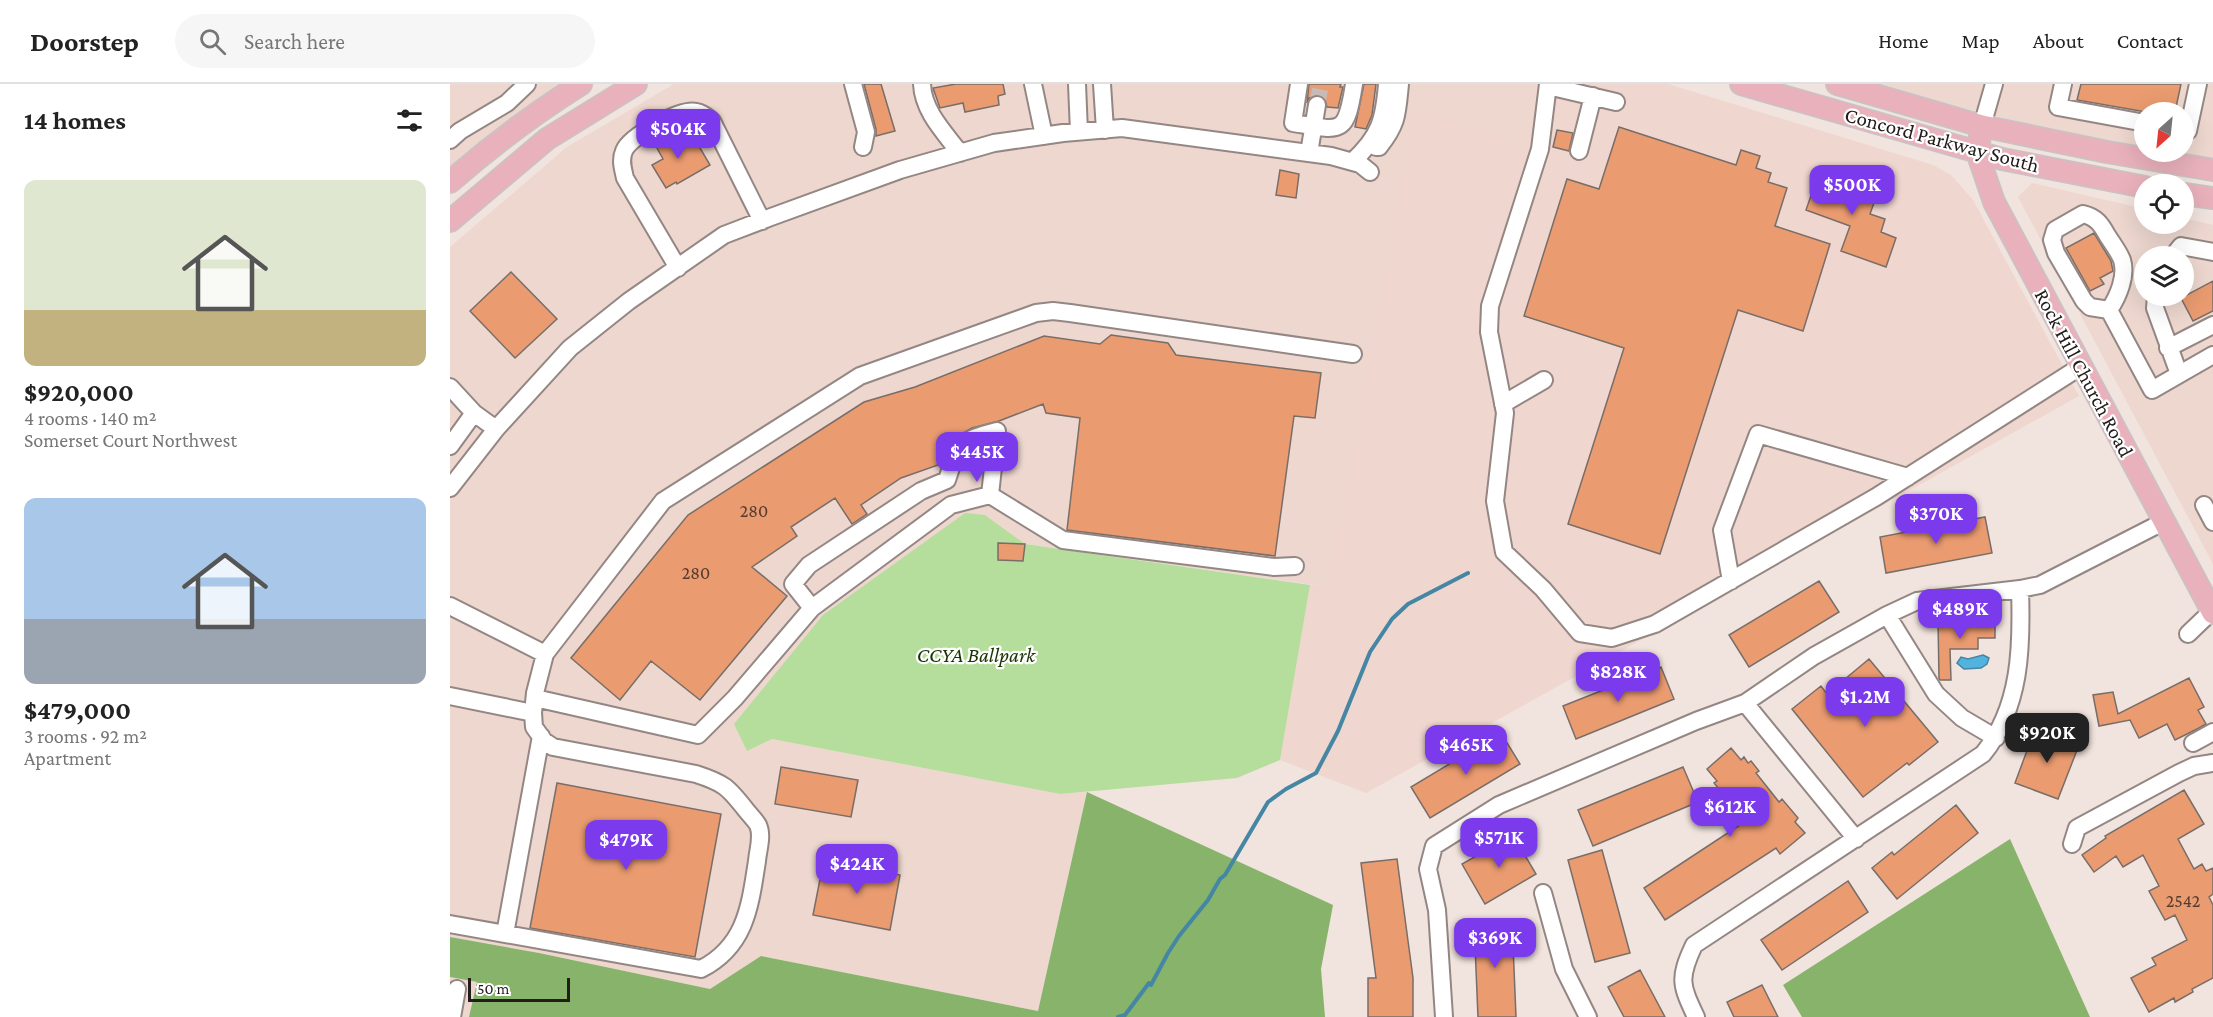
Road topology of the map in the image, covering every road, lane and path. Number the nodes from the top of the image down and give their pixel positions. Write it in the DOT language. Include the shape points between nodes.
graph roads {
  1 [pos="527,84"];
  2 [pos="581,84"];
  3 [pos="636,84"];
  4 [pos="853,84"];
  5 [pos="921,84"];
  6 [pos="1033,84"];
  7 [pos="1077,84"];
  8 [pos="1102,84"];
  9 [pos="1299,84"];
  10 [pos="1354,84"];
  11 [pos="1387,84"];
  12 [pos="1401,84"];
  13 [pos="1741,84"];
  14 [pos="1837,84"];
  15 [pos="1994,84"];
  16 [pos="2063,84"];
  17 [pos="2198,84"];
  18 [pos="1548,85"];
  19 [pos="1593,96"];
  20 [pos="1616,102"];
  21 [pos="2194,103"];
  22 [pos="1317,105"];
  23 [pos="2134,121"];
  24 [pos="1314,126"];
  25 [pos="1982,126"];
  26 [pos="1105,130"];
  27 [pos="1079,132"];
  28 [pos="1044,136"];
  29 [pos="450,140"];
  30 [pos="863,147"];
  31 [pos="1369,147"];
  32 [pos="1579,151"];
  33 [pos="1977,152"];
  34 [pos="960,153"];
  35 [pos="1309,153"];
  36 [pos="1353,161"];
  37 [pos="2213,170"];
  38 [pos="1370,172"];
  39 [pos="450,182"];
  40 [pos="2134,185"];
  41 [pos="2194,195"];
  42 [pos="2213,198"];
  43 [pos="450,221"];
  44 [pos="762,221"];
  45 [pos="2194,248"];
  46 [pos="2213,252"];
  47 [pos="678,268"];
  48 [pos="2155,306"];
  49 [pos="2109,310"];
  50 [pos="2213,325"];
  51 [pos="2168,348"];
  52 [pos="1353,354"];
  53 [pos="2213,355"];
  54 [pos="2080,367"];
  55 [pos="2180,374"];
  56 [pos="1544,380"];
  57 [pos="450,387"];
  58 [pos="1503,404"];
  59 [pos="474,413"];
  60 [pos="496,429"];
  61 [pos="453,436"];
  62 [pos="1908,477"];
  63 [pos="450,488"];
  64 [pos="990,495"];
  65 [pos="2204,505"];
  66 [pos="2161,517"];
  67 [pos="2213,522"];
  68 [pos="1294,566"];
  69 [pos="1731,581"];
  70 [pos="2020,590"];
  71 [pos="450,606"];
  72 [pos="812,608"];
  73 [pos="2212,612"];
  74 [pos="1887,615"];
  75 [pos="2188,634"];
  76 [pos="545,654"];
  77 [pos="450,696"];
  78 [pos="1745,703"];
  79 [pos="533,705"];
  80 [pos="2213,732"];
  81 [pos="541,736"];
  82 [pos="1996,738"];
  83 [pos="2193,743"];
  84 [pos="2213,763"];
  85 [pos="1856,839"];
  86 [pos="2072,843"];
  87 [pos="1543,893"];
  88 [pos="450,924"];
  89 [pos="506,934"];
  90 [pos="457,989"];
  91 [pos="452,1017"];
  92 [pos="1444,1017"];
  93 [pos="1588,1017"];
  94 [pos="1696,1017"];
  1 -- 29 [label="street"];
  2 -- 39 [label="main road" via="479,156"];
  3 -- 43 [label="main road" via="547,140"];
  4 -- 30 [label="street" via="866,132"];
  5 -- 34 [label="street" via="934,120"];
  6 -- 28 [label="street"];
  7 -- 27 [label="street"];
  8 -- 26 [label="street"];
  9 -- 24 [label="street" via="1293,123"];
  10 -- 24 [label="street" via="1349,116 1341,125 1329,129"];
  11 -- 31 [label="street" via="1385,114"];
  12 -- 31 [label="street" via="1391,132 1378,147"];
  13 -- 33 [label="main road, Concord Parkway South"];
  14 -- 25 [label="main road, Concord Parkway South"];
  15 -- 25 [label="street"];
  16 -- 23 [label="street" via="2058,107"];
  17 -- 21 [label="street"];
  18 -- 19 [label="street"];
  18 -- 58 [label="street" via="1540,149 1490,306 1489,332"];
  19 -- 20 [label="street"];
  19 -- 32 [label="street"];
  22 -- 24 [label="street"];
  24 -- 35 [label="street"];
  25 -- 33 [label="main road, Rock Hill Church Road"];
  25 -- 37 [label="main road, Concord Parkway South"];
  26 -- 27 [label="street"];
  26 -- 35 [label="street" via="1122,128"];
  27 -- 28 [label="street"];
  28 -- 34 [label="street" via="994,143"];
  31 -- 36 [label="street"];
  33 -- 40 [label="main road, Concord Parkway South"];
  33 -- 54 [label="main road, Rock Hill Church Road" via="1994,202"];
  34 -- 44 [label="street" via="900,170"];
  35 -- 36 [label="street"];
  36 -- 38 [label="street"];
  41 -- 42 [label="main road"];
  44 -- 47 [label="street" via="724,235"];
  44 -- 47 [label="street" via="712,121 695,111 655,126 632,140 624,150 622,164 625,178"];
  45 -- 46 [label="street"];
  47 -- 60 [label="street" via="570,348"];
  48 -- 51 [label="street"];
  49 -- 49 [label="street" via="2122,283 2122,261 2102,226 2084,214 2055,230 2052,240 2076,289 2090,307"];
  49 -- 55 [label="street" via="2152,390"];
  50 -- 51 [label="street"];
  51 -- 55 [label="street"];
  52 -- 76 [label="street" via="1053,311 1036,313 862,375 663,501"];
  53 -- 55 [label="street"];
  54 -- 62 [label="street"];
  54 -- 66 [label="main road, Rock Hill Church Road"];
  56 -- 58 [label="street"];
  57 -- 59 [label="street"];
  58 -- 69 [label="street" via="1495,501 1504,552 1543,589 1580,633 1612,638 1655,624"];
  59 -- 60 [label="street"];
  59 -- 61 [label="street"];
  60 -- 63 [label="street"];
  62 -- 69 [label="street"];
  62 -- 69 [label="street" via="1758,434 1722,530"];
  64 -- 68 [label="street" via="1063,540 1274,567"];
  64 -- 72 [label="street" via="951,505"];
  64 -- 72 [label="street" via="997,431 974,437 957,449 947,480 921,491 809,565 793,584"];
  65 -- 67 [label="street"];
  66 -- 70 [label="street" via="2040,585"];
  66 -- 73 [label="main road, Rock Hill Church Road"];
  70 -- 74 [label="street" via="1917,601"];
  70 -- 82 [label="street" via="2018,673"];
  71 -- 76 [label="street"];
  72 -- 79 [label="street" via="698,735"];
  73 -- 75 [label="street"];
  74 -- 78 [label="street" via="1814,656"];
  74 -- 82 [label="street" via="1936,694 1962,718"];
  76 -- 79 [label="street"];
  77 -- 79 [label="street"];
  78 -- 85 [label="street"];
  78 -- 92 [label="street" via="1500,805 1434,846 1428,869 1437,910"];
  79 -- 81 [label="street" via="534,727"];
  80 -- 83 [label="street"];
  81 -- 89 [label="street"];
  81 -- 89 [label="street" via="553,747 696,774 730,789 758,824 752,896 734,942 724,955 701,969"];
  82 -- 85 [label="street" via="1983,754"];
  84 -- 86 [label="street" via="2179,773 2077,828"];
  85 -- 94 [label="street" via="1694,945 1685,965 1682,988"];
  87 -- 93 [label="street" via="1564,969"];
  88 -- 89 [label="street"];
  90 -- 91 [label="street"];
}
